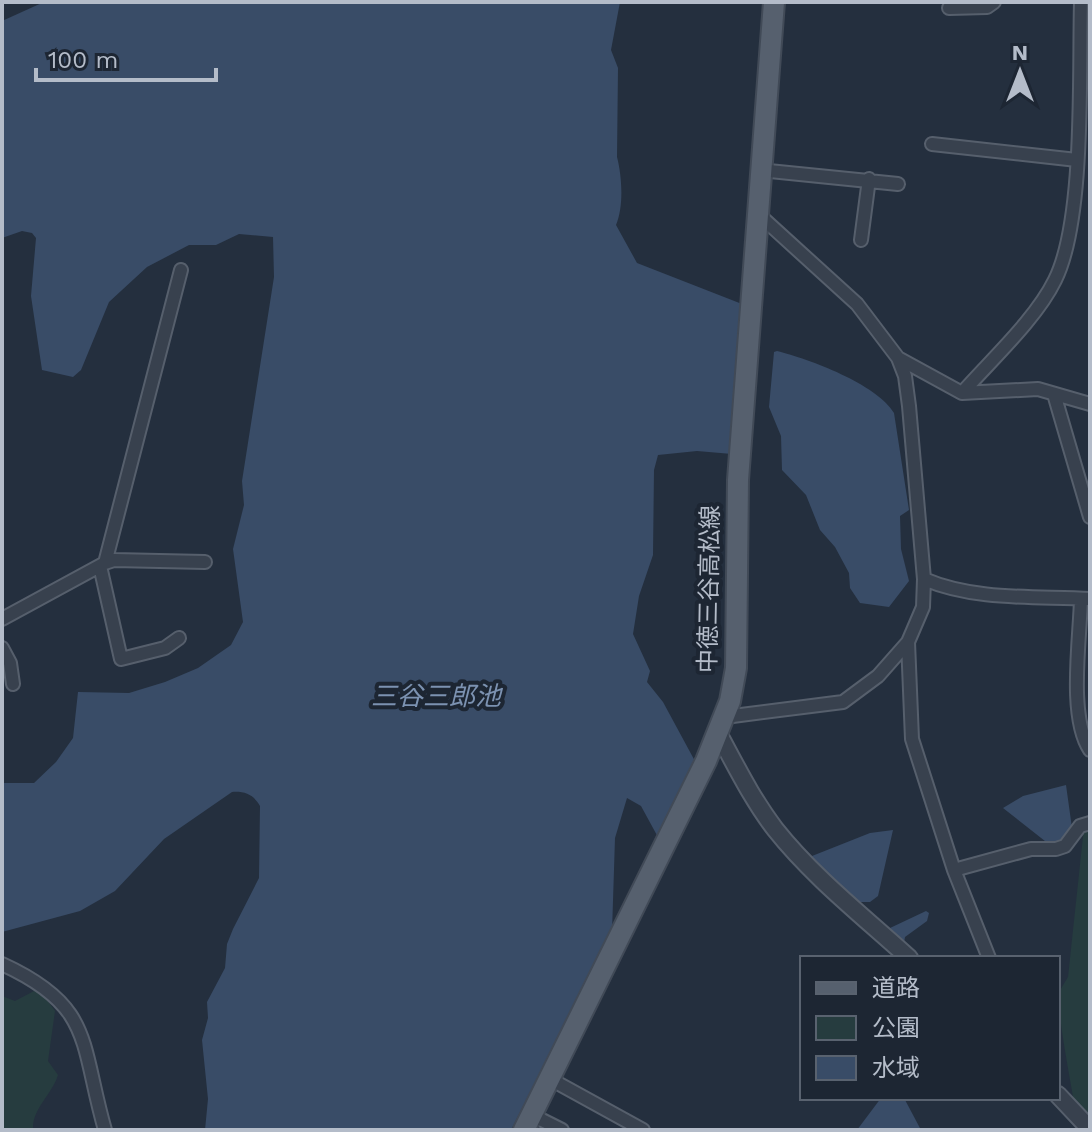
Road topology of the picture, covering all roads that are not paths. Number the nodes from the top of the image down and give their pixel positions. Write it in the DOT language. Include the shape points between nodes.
graph roads {
  1 [pos="774,2"];
  2 [pos="994,2"];
  3 [pos="1081,2"];
  4 [pos="1090,7"];
  5 [pos="949,8"];
  6 [pos="932,144"];
  7 [pos="1081,156"];
  8 [pos="760,170"];
  9 [pos="869,179"];
  10 [pos="898,184"];
  11 [pos="757,213"];
  12 [pos="861,240"];
  13 [pos="181,270"];
  14 [pos="898,358"];
  15 [pos="962,393"];
  16 [pos="1090,393"];
  17 [pos="1054,394"];
  18 [pos="1074,399"];
  19 [pos="1090,404"];
  20 [pos="1090,517"];
  21 [pos="205,562"];
  22 [pos="103,564"];
  23 [pos="924,579"];
  24 [pos="1086,599"];
  25 [pos="2,619"];
  26 [pos="179,638"];
  27 [pos="908,642"];
  28 [pos="2,648"];
  29 [pos="13,684"];
  30 [pos="722,725"];
  31 [pos="1090,750"];
  32 [pos="1090,823"];
  33 [pos="954,870"];
  34 [pos="907,956"];
  35 [pos="988,956"];
  36 [pos="2,964"];
  37 [pos="552,1080"];
  38 [pos="1060,1097"];
  39 [pos="528,1123"];
  40 [pos="1090,1129"];
  41 [pos="105,1130"];
  42 [pos="562,1130"];
  43 [pos="643,1130"];
  1 -- 8 [label="main road, 中徳三谷高松線"];
  2 -- 5 [label="street" via="987,7"];
  3 -- 4 [label="street"];
  3 -- 7 [label="street"];
  6 -- 7 [label="street"];
  7 -- 15 [label="street" via="1057,278"];
  8 -- 9 [label="street"];
  8 -- 11 [label="main road, 中徳三谷高松線"];
  9 -- 10 [label="street"];
  9 -- 12 [label="street"];
  11 -- 14 [label="street" via="857,304"];
  11 -- 30 [label="main road, 中徳三谷高松線" via="738,480 736,668"];
  13 -- 22 [label="street"];
  14 -- 15 [label="street"];
  14 -- 23 [label="street" via="909,406"];
  15 -- 17 [label="street" via="1038,389"];
  16 -- 18 [label="street"];
  17 -- 18 [label="street"];
  17 -- 20 [label="street"];
  18 -- 19 [label="street"];
  21 -- 22 [label="street"];
  22 -- 25 [label="street"];
  22 -- 26 [label="street" via="121,659 165,648"];
  23 -- 24 [label="street" via="979,593"];
  23 -- 27 [label="street" via="923,607"];
  24 -- 31 [label="street" via="1078,695"];
  27 -- 30 [label="street" via="878,676 843,702"];
  27 -- 33 [label="street" via="912,739"];
  28 -- 29 [label="street"];
  30 -- 34 [label="street" via="752,798 775,829"];
  30 -- 37 [label="main road, 中徳三谷高松線"];
  32 -- 33 [label="street" via="1080,826 1065,846 1031,849"];
  33 -- 35 [label="street"];
  36 -- 41 [label="street" via="38,980 73,1016"];
  37 -- 39 [label="main road, 中徳三谷高松線"];
  37 -- 43 [label="street"];
  38 -- 40 [label="street"];
  39 -- 42 [label="street"];
}
